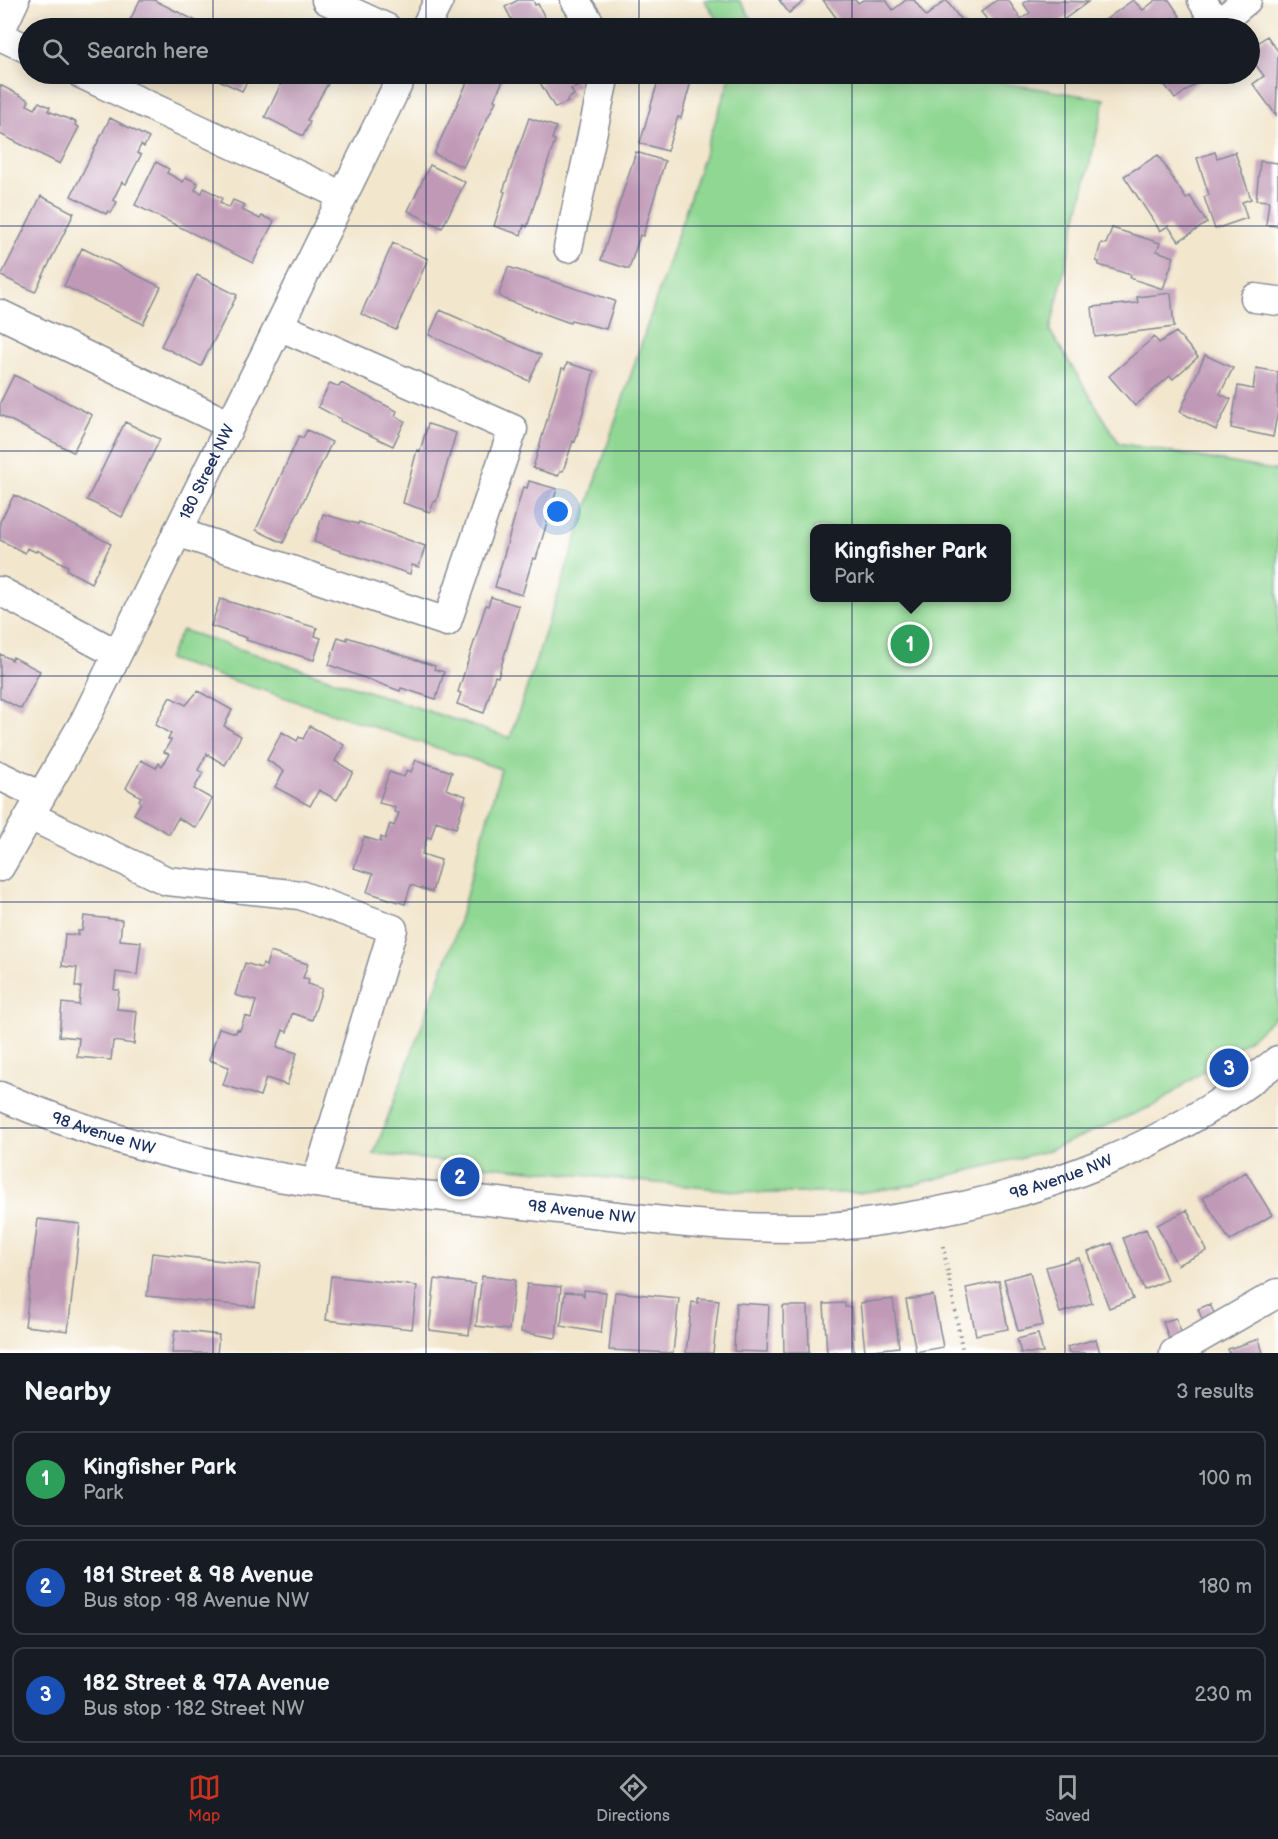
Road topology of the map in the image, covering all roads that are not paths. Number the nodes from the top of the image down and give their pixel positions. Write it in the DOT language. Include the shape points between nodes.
graph roads {
  1 [pos="15,0"];
  2 [pos="326,0"];
  3 [pos="439,0"];
  4 [pos="575,0"];
  5 [pos="1202,0"];
  6 [pos="1247,0"];
  7 [pos="365,18"];
  8 [pos="430,18"];
  9 [pos="587,18"];
  10 [pos="1213,18"];
  11 [pos="1227,18"];
  12 [pos="0,34"];
  13 [pos="18,44"];
  14 [pos="102,84"];
  15 [pos="398,84"];
  16 [pos="603,84"];
  17 [pos="343,196"];
  18 [pos="568,248"];
  19 [pos="0,314"];
  20 [pos="279,326"];
  21 [pos="230,425"];
  22 [pos="177,532"];
  23 [pos="0,591"];
  24 [pos="117,654"];
  25 [pos="0,776"];
  26 [pos="35,806"];
  27 [pos="0,867"];
  28 [pos="1278,1060"];
  29 [pos="0,1096"];
  30 [pos="316,1183"];
  31 [pos="1278,1293"];
  32 [pos="1174,1353"];
  1 -- 12 [label="street"];
  2 -- 7 [label="street"];
  3 -- 8 [label="street"];
  4 -- 9 [label="street"];
  5 -- 10 [label="street"];
  6 -- 11 [label="street"];
  12 -- 13 [label="street"];
  14 -- 17 [label="street"];
  15 -- 17 [label="street, 180 Street NW"];
  16 -- 18 [label="street"];
  17 -- 20 [label="street, 180 Street NW"];
  19 -- 21 [label="street"];
  20 -- 21 [label="street, 180 Street NW"];
  20 -- 22 [label="street" via="513,429 447,622"];
  21 -- 22 [label="street, 180 Street NW"];
  22 -- 24 [label="street, 180 Street NW"];
  23 -- 24 [label="street"];
  24 -- 26 [label="street, 180 Street NW" via="85,720"];
  25 -- 26 [label="street"];
  26 -- 27 [label="street, 180 Street NW"];
  26 -- 30 [label="street" via="167,881 300,895 393,929"];
  28 -- 30 [label="street, 98 Avenue NW" via="1242,1089 1162,1137 1061,1181 954,1210 862,1224 802,1228 728,1226"];
  29 -- 30 [label="street, 98 Avenue NW" via="145,1148"];
  31 -- 32 [label="street"];
}
